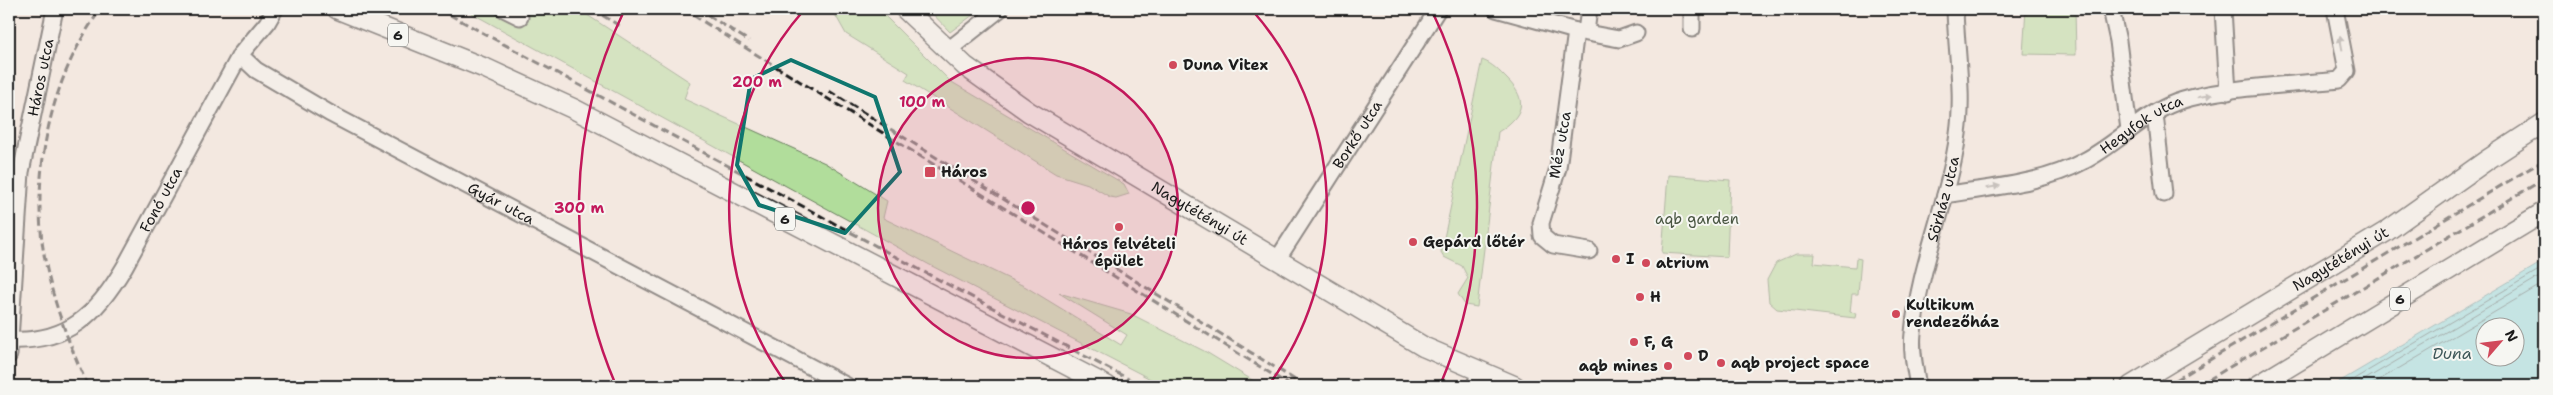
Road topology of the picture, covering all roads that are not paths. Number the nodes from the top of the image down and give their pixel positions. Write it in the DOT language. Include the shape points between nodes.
graph roads {
  1 [pos="55,9"];
  2 [pos="276,9"];
  3 [pos="337,9"];
  4 [pos="504,9"];
  5 [pos="906,9"];
  6 [pos="1000,9"];
  7 [pos="1438,9"];
  8 [pos="1496,9"];
  9 [pos="1588,9"];
  10 [pos="1692,9"];
  11 [pos="1955,9"];
  12 [pos="2110,9"];
  13 [pos="2222,9"];
  14 [pos="2335,9"];
  15 [pos="520,17"];
  16 [pos="1692,29"];
  17 [pos="1581,31"];
  18 [pos="1636,33"];
  19 [pos="947,51"];
  20 [pos="240,55"];
  21 [pos="2228,92"];
  22 [pos="2155,114"];
  23 [pos="2544,123"];
  24 [pos="2129,130"];
  25 [pos="2164,194"];
  26 [pos="1945,195"];
  27 [pos="2544,212"];
  28 [pos="1589,252"];
  29 [pos="1277,260"];
  30 [pos="9,348"];
  31 [pos="1477,379"];
  32 [pos="847,386"];
  33 [pos="1107,386"];
  34 [pos="1515,386"];
  35 [pos="1918,386"];
  36 [pos="2131,386"];
  37 [pos="2257,386"];
  1 -- 30 [label="street, Háros utca" via="21,172"];
  2 -- 20 [label="street, Fonó utca"];
  3 -- 33 [label="main road, 6" via="487,69 574,109"];
  4 -- 15 [label="street"];
  5 -- 19 [label="main road, Nagytétényi út"];
  6 -- 19 [label="street"];
  7 -- 29 [label="street, Borkő utca"];
  8 -- 17 [label="street"];
  9 -- 17 [label="street, Méz utca"];
  10 -- 16 [label="street"];
  11 -- 26 [label="street, Sörház utca" via="1962,104"];
  12 -- 24 [label="street" via="2118,41"];
  13 -- 21 [label="street"];
  21 -- 14 [label="street, Hegyfok utca, one-way" via="2339,80 2345,76 2347,71"];
  17 -- 18 [label="street" via="1619,39"];
  17 -- 28 [label="street, Méz utca" via="1558,168 1541,223 1542,236 1552,245"];
  19 -- 29 [label="main road, Nagytétényi út" via="1029,112"];
  20 -- 30 [label="street, Fonó utca" via="125,266 103,298 83,320 66,331"];
  20 -- 32 [label="street, Gyár utca" via="256,70 329,113"];
  22 -- 21 [label="street, Hegyfok utca, one-way" via="2186,100"];
  22 -- 24 [label="street, Hegyfok utca"];
  22 -- 25 [label="street"];
  23 -- 36 [label="main road, Nagytétényi út" via="2380,236"];
  26 -- 24 [label="street, Hegyfok utca, one-way" via="2065,171 2094,156"];
  26 -- 35 [label="street, Sörház utca" via="1919,292 1913,335"];
  27 -- 37 [label="main road, 6"];
  29 -- 31 [label="main road, Nagytétényi út"];
  31 -- 34 [label="main road, Nagytétényi út"];
}
